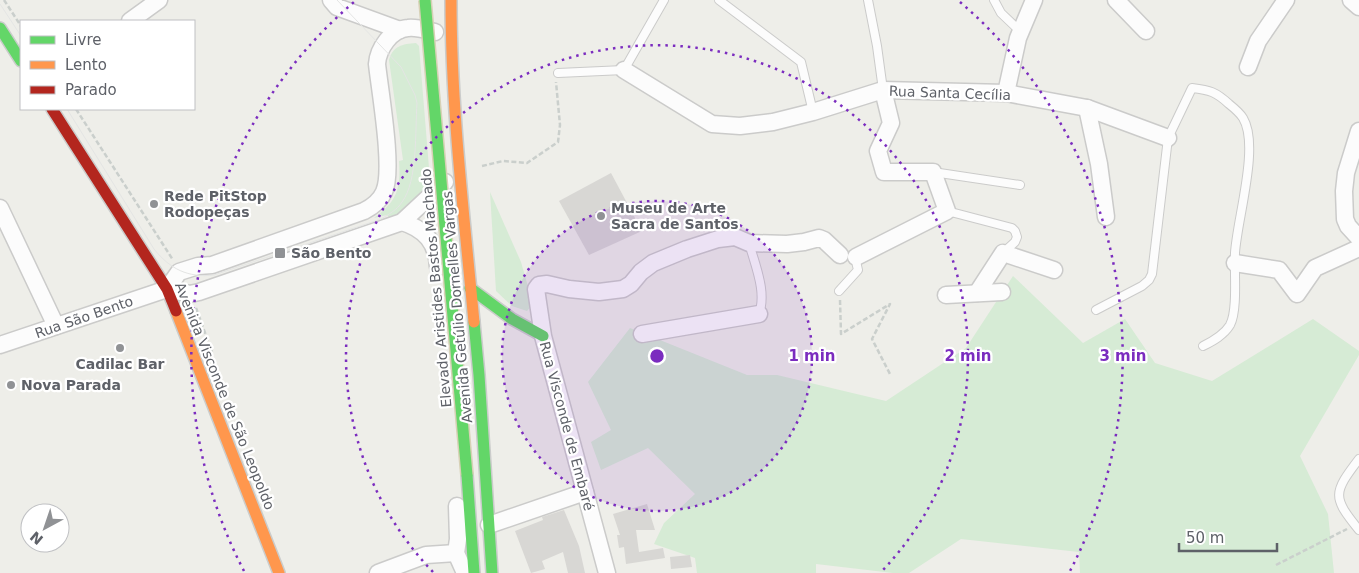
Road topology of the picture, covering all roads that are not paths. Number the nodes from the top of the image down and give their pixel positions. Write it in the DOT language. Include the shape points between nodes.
graph roads {
  1 [pos="160,0"];
  2 [pos="332,0"];
  3 [pos="425,0"];
  4 [pos="442,0"];
  5 [pos="664,0"];
  6 [pos="719,0"];
  7 [pos="868,0"];
  8 [pos="994,0"];
  9 [pos="1034,0"];
  10 [pos="1116,0"];
  11 [pos="1286,0"];
  12 [pos="1351,0"];
  13 [pos="455,3"];
  14 [pos="1359,7"];
  15 [pos="131,20"];
  16 [pos="0,28"];
  17 [pos="400,30"];
  18 [pos="1146,31"];
  19 [pos="1021,32"];
  20 [pos="451,36"];
  21 [pos="20,59"];
  22 [pos="1248,67"];
  23 [pos="624,70"];
  24 [pos="558,73"];
  25 [pos="882,90"];
  26 [pos="1006,94"];
  27 [pos="1087,108"];
  28 [pos="53,110"];
  29 [pos="813,112"];
  30 [pos="1359,131"];
  31 [pos="1168,138"];
  32 [pos="459,168"];
  33 [pos="933,172"];
  34 [pos="1020,185"];
  35 [pos="0,208"];
  36 [pos="948,211"];
  37 [pos="1106,217"];
  38 [pos="402,222"];
  39 [pos="1359,238"];
  40 [pos="749,243"];
  41 [pos="1359,248"];
  42 [pos="1003,253"];
  43 [pos="848,256"];
  44 [pos="1235,263"];
  45 [pos="1054,270"];
  46 [pos="470,288"];
  47 [pos="167,289"];
  48 [pos="839,291"];
  49 [pos="1002,292"];
  50 [pos="977,294"];
  51 [pos="946,295"];
  52 [pos="1096,310"];
  53 [pos="758,317"];
  54 [pos="56,326"];
  55 [pos="642,334"];
  56 [pos="543,336"];
  57 [pos="0,346"];
  58 [pos="1203,346"];
  59 [pos="1359,459"];
  60 [pos="585,492"];
  61 [pos="490,525"];
  62 [pos="1357,528"];
  63 [pos="456,553"];
  64 [pos="279,573"];
  65 [pos="378,573"];
  66 [pos="464,573"];
  67 [pos="474,573"];
  68 [pos="492,573"];
  69 [pos="607,573"];
  1 -- 15 [label="street"];
  2 -- 17 [label="street" via="337,7"];
  3 -- 67 [label="main road, Elevado Aristides Bastos Machado, bridge"];
  4 -- 20 [label="main road"];
  5 -- 23 [label="lane"];
  6 -- 29 [label="lane" via="801,62"];
  7 -- 25 [label="lane"];
  8 -- 19 [label="lane" via="1001,13"];
  9 -- 19 [label="street"];
  10 -- 18 [label="street"];
  11 -- 22 [label="street" via="1258,41"];
  12 -- 14 [label="street"];
  13 -- 20 [label="main road"];
  16 -- 21 [label="main road"];
  17 -- 20 [label="street" via="410,27"];
  17 -- 47 [label="street" via="386,42 378,56 388,170 386,187 373,206 364,212 212,265 179,272"];
  19 -- 26 [label="street"];
  20 -- 32 [label="main road, Avenida Getúlio Dornelles Vargas"];
  23 -- 24 [label="lane"];
  23 -- 29 [label="street, Rua Santa Cecília" via="712,124 740,126"];
  25 -- 26 [label="street, Rua Santa Cecília"];
  25 -- 29 [label="street, Rua Santa Cecília"];
  25 -- 33 [label="street" via="891,123 878,151 884,172"];
  26 -- 27 [label="street, Rua Santa Cecília"];
  27 -- 31 [label="street, Rua Santa Cecília"];
  27 -- 37 [label="street"];
  28 -- 47 [label="main road, Avenida Visconde de São Leopoldo"];
  30 -- 39 [label="street" via="1344,191 1345,219"];
  31 -- 44 [label="lane" via="1192,88 1220,95 1242,117 1249,147"];
  31 -- 52 [label="lane" via="1152,274 1142,286"];
  32 -- 38 [label="street, Rua São Bento"];
  32 -- 46 [label="main road, Avenida Getúlio Dornelles Vargas"];
  33 -- 34 [label="lane"];
  33 -- 36 [label="street"];
  35 -- 54 [label="street"];
  36 -- 42 [label="lane" via="1012,228 1017,237"];
  36 -- 43 [label="street"];
  38 -- 47 [label="street, Rua São Bento" via="199,292 190,294"];
  38 -- 63 [label="street" via="423,232 436,249 458,522"];
  40 -- 43 [label="street" via="787,244 819,238"];
  40 -- 53 [label="lane" via="760,286"];
  40 -- 56 [label="street, Rua Visconde de Embaré" via="735,237 687,249 654,262 623,289 599,292 539,285 536,289"];
  41 -- 44 [label="street" via="1315,268 1297,294 1280,270"];
  42 -- 45 [label="street"];
  42 -- 50 [label="street"];
  43 -- 48 [label="lane" via="858,270"];
  44 -- 58 [label="lane" via="1234,315 1222,334"];
  46 -- 56 [label="main road" via="512,319"];
  46 -- 61 [label="main road, Avenida Getúlio Dornelles Vargas"];
  47 -- 54 [label="street, Rua São Bento"];
  47 -- 64 [label="main road, Avenida Visconde de São Leopoldo"];
  49 -- 50 [label="street"];
  50 -- 51 [label="street"];
  53 -- 55 [label="street"];
  54 -- 57 [label="street, Rua São Bento"];
  56 -- 60 [label="street, Rua Visconde de Embaré"];
  59 -- 62 [label="lane" via="1339,490 1343,510"];
  60 -- 61 [label="street"];
  60 -- 69 [label="street, Rua Visconde de Embaré"];
  61 -- 68 [label="main road, Avenida Getúlio Dornelles Vargas"];
  63 -- 65 [label="street" via="426,555"];
  63 -- 66 [label="street"];
}
